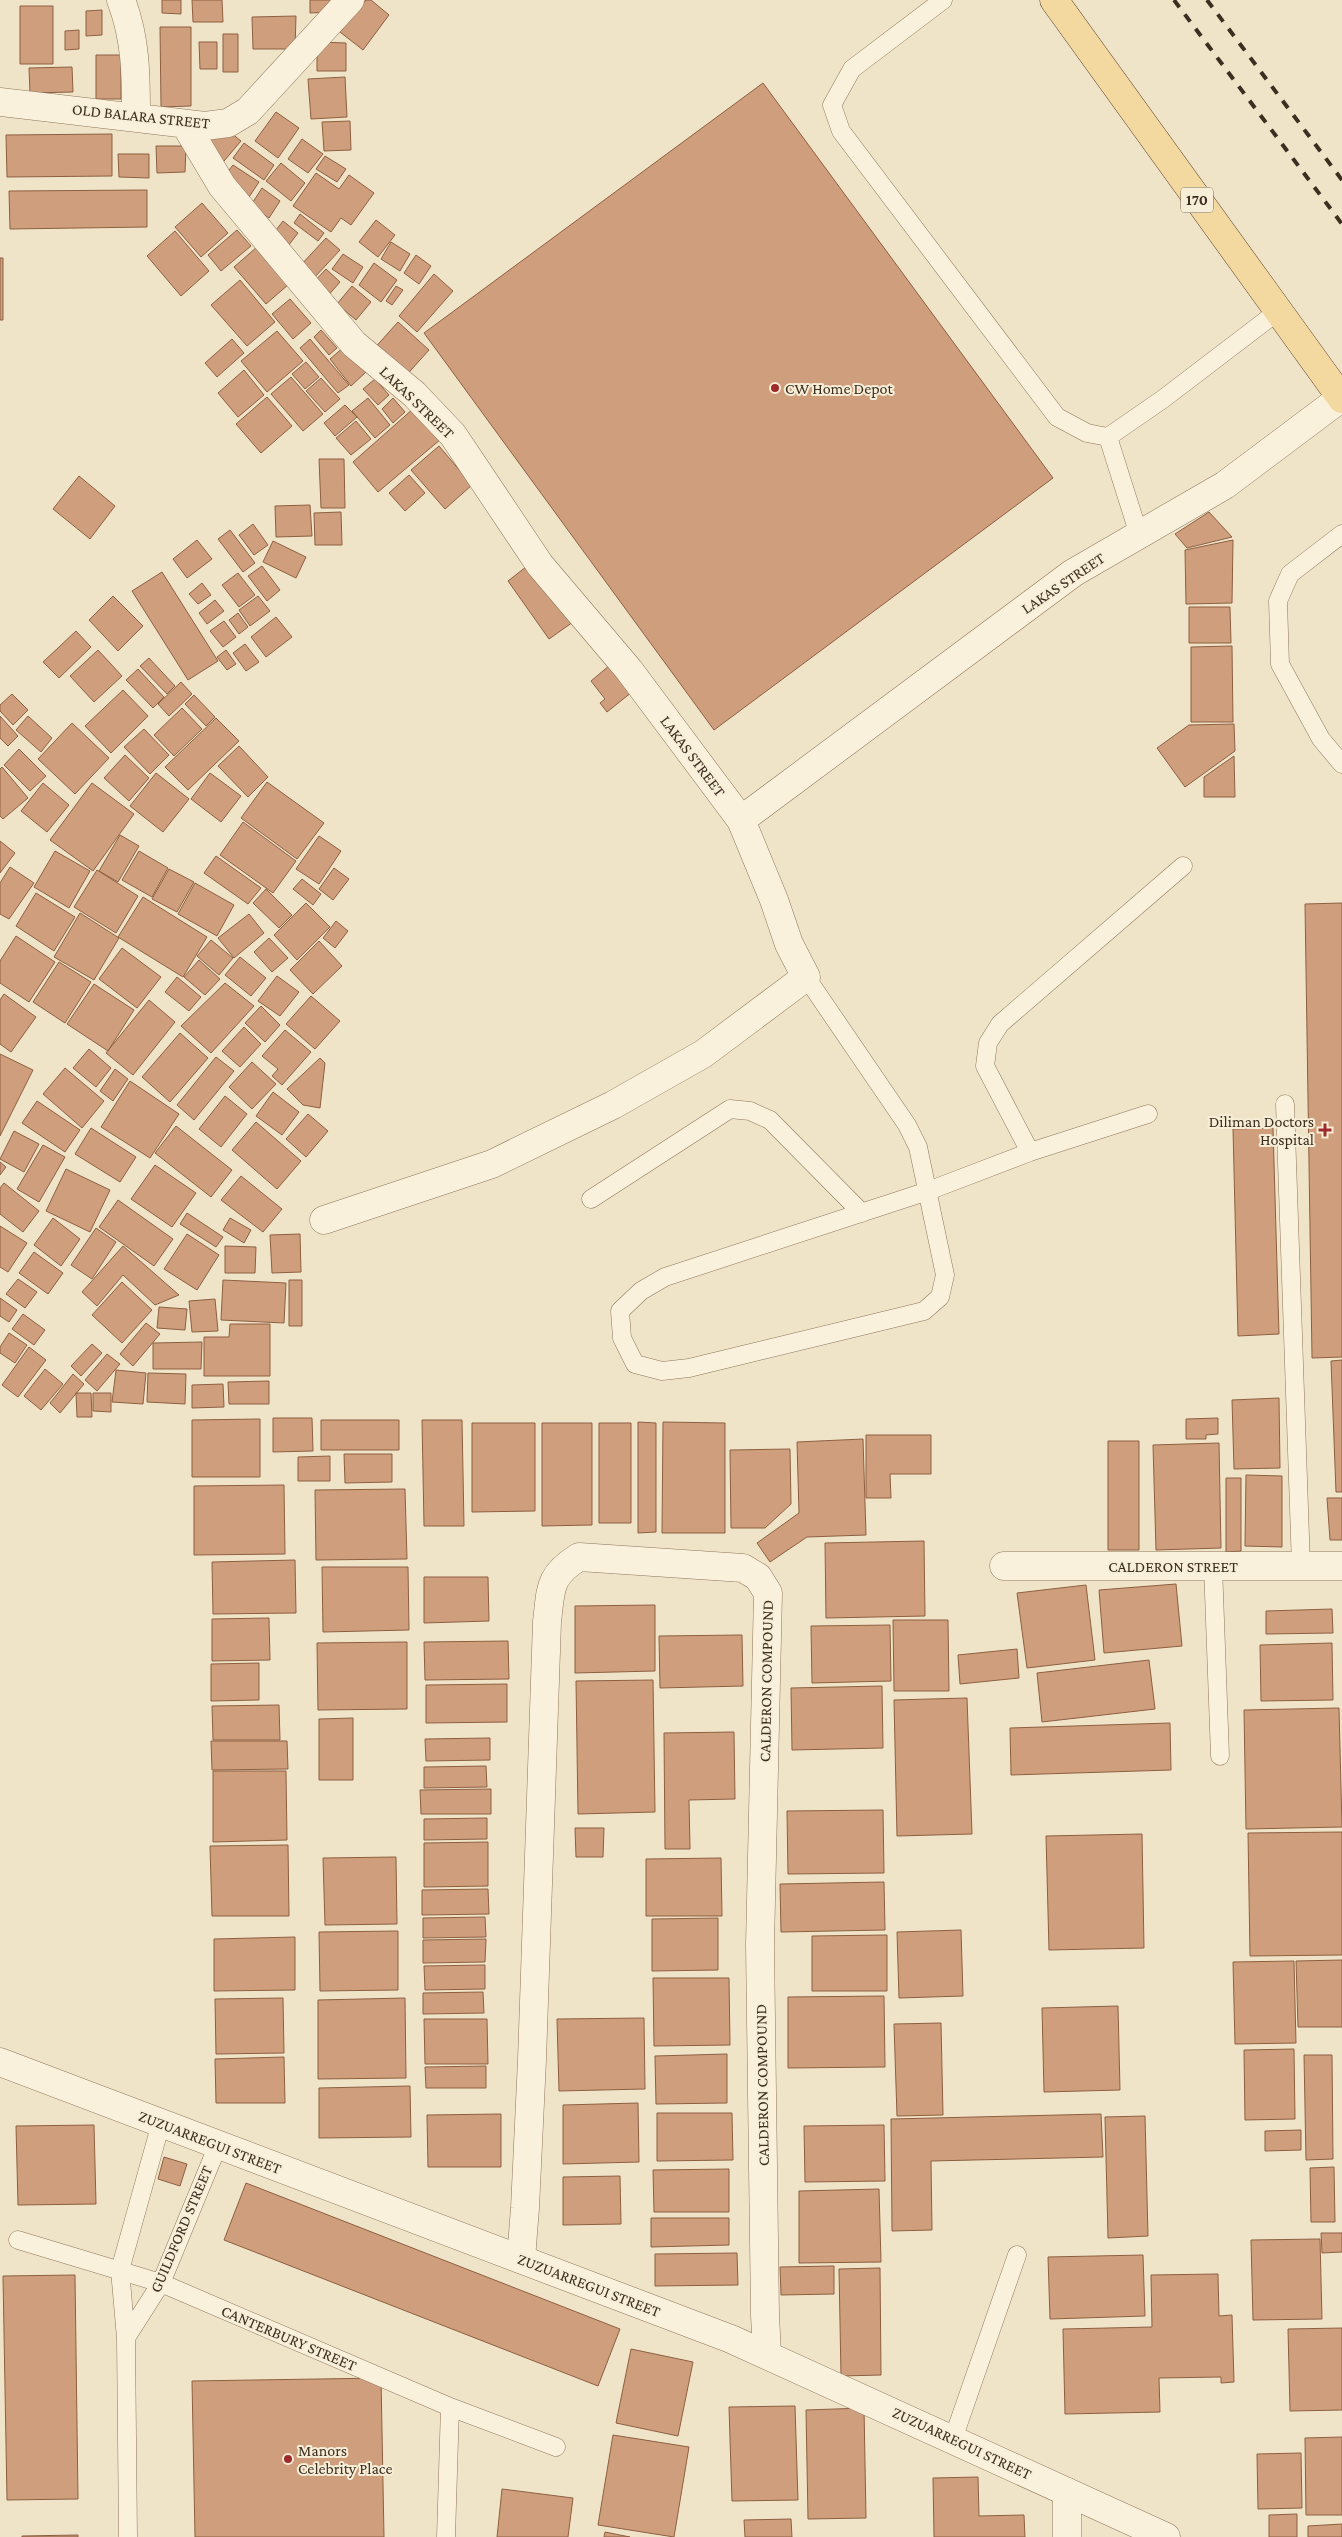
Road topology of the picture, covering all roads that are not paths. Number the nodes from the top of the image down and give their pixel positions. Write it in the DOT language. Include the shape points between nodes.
graph roads {
  1 [pos="121,0"];
  2 [pos="350,0"];
  3 [pos="942,0"];
  4 [pos="1054,0"];
  5 [pos="0,102"];
  6 [pos="136,116"];
  7 [pos="185,124"];
  8 [pos="1277,312"];
  9 [pos="1341,399"];
  10 [pos="1108,437"];
  11 [pos="1342,534"];
  12 [pos="1139,535"];
  13 [pos="1342,764"];
  14 [pos="741,820"];
  15 [pos="1183,866"];
  16 [pos="806,977"];
  17 [pos="1285,1104"];
  18 [pos="1148,1114"];
  19 [pos="1030,1152"];
  20 [pos="928,1191"];
  21 [pos="591,1199"];
  22 [pos="862,1213"];
  23 [pos="324,1220"];
  24 [pos="1004,1566"];
  25 [pos="1213,1566"];
  26 [pos="1301,1566"];
  27 [pos="1342,1566"];
  28 [pos="1220,1756"];
  29 [pos="0,2062"];
  30 [pos="161,2123"];
  31 [pos="218,2145"];
  32 [pos="18,2240"];
  33 [pos="1017,2255"];
  34 [pos="520,2259"];
  35 [pos="120,2270"];
  36 [pos="161,2283"];
  37 [pos="126,2338"];
  38 [pos="767,2354"];
  39 [pos="450,2407"];
  40 [pos="953,2439"];
  41 [pos="556,2447"];
  42 [pos="1067,2492"];
  43 [pos="128,2537"];
  44 [pos="446,2537"];
  45 [pos="1068,2537"];
  46 [pos="1166,2537"];
  1 -- 6 [label="street" via="133,35"];
  2 -- 7 [label="street, OLD BALARA STREET" via="248,111 228,123"];
  3 -- 10 [label="lane" via="852,69 832,105 841,131 1056,417 1087,433"];
  4 -- 8 [label="main road, 170"];
  5 -- 6 [label="street, OLD BALARA STREET"];
  6 -- 7 [label="street, OLD BALARA STREET"];
  7 -- 14 [label="street, LAKAS STREET" via="222,186 354,344 414,394 453,435 540,565 629,670"];
  8 -- 9 [label="main road, 170"];
  8 -- 10 [label="lane"];
  9 -- 12 [label="street, LAKAS STREET" via="1226,486"];
  10 -- 12 [label="lane"];
  11 -- 13 [label="lane" via="1290,574 1278,601 1280,664 1321,739"];
  12 -- 14 [label="street, LAKAS STREET" via="1073,573"];
  14 -- 16 [label="street" via="789,944"];
  15 -- 19 [label="lane" via="1000,1024 988,1043 985,1066"];
  16 -- 20 [label="lane" via="907,1125 918,1147"];
  16 -- 23 [label="street" via="703,1054 613,1105 492,1164"];
  17 -- 26 [label="lane"];
  18 -- 19 [label="lane"];
  19 -- 20 [label="lane"];
  20 -- 22 [label="lane"];
  20 -- 22 [label="lane" via="946,1275 940,1297 924,1311 689,1368 662,1371 635,1364 622,1338 620,1311 641,1291 665,1277"];
  21 -- 22 [label="lane" via="730,1109 750,1110 770,1120"];
  24 -- 25 [label="street, CALDERON STREET"];
  25 -- 26 [label="street, CALDERON STREET"];
  25 -- 28 [label="lane"];
  26 -- 27 [label="street, CALDERON STREET"];
  29 -- 30 [label="street, ZUZUARREGUI STREET"];
  30 -- 31 [label="street, ZUZUARREGUI STREET"];
  30 -- 35 [label="lane, GUILDFORD STREET"];
  31 -- 34 [label="street, ZUZUARREGUI STREET"];
  31 -- 36 [label="lane, GUILDFORD STREET"];
  32 -- 35 [label="lane, CANTERBURY STREET"];
  33 -- 40 [label="lane"];
  34 -- 38 [label="street, ZUZUARREGUI STREET"];
  34 -- 38 [label="street, CALDERON COMPOUND" via="532,2060 551,1582 562,1567 579,1558 743,1568 758,1577 768,1594 760,1945"];
  35 -- 36 [label="lane, CANTERBURY STREET"];
  35 -- 37 [label="lane, GUILDFORD STREET"];
  36 -- 37 [label="lane, GUILDFORD STREET"];
  36 -- 39 [label="lane, CANTERBURY STREET"];
  37 -- 43 [label="lane, GUILDFORD STREET"];
  38 -- 40 [label="street, ZUZUARREGUI STREET"];
  39 -- 41 [label="lane, CANTERBURY STREET"];
  39 -- 44 [label="lane"];
  40 -- 42 [label="street, ZUZUARREGUI STREET"];
  42 -- 45 [label="street"];
  42 -- 46 [label="street, ZUZUARREGUI STREET"];
}
